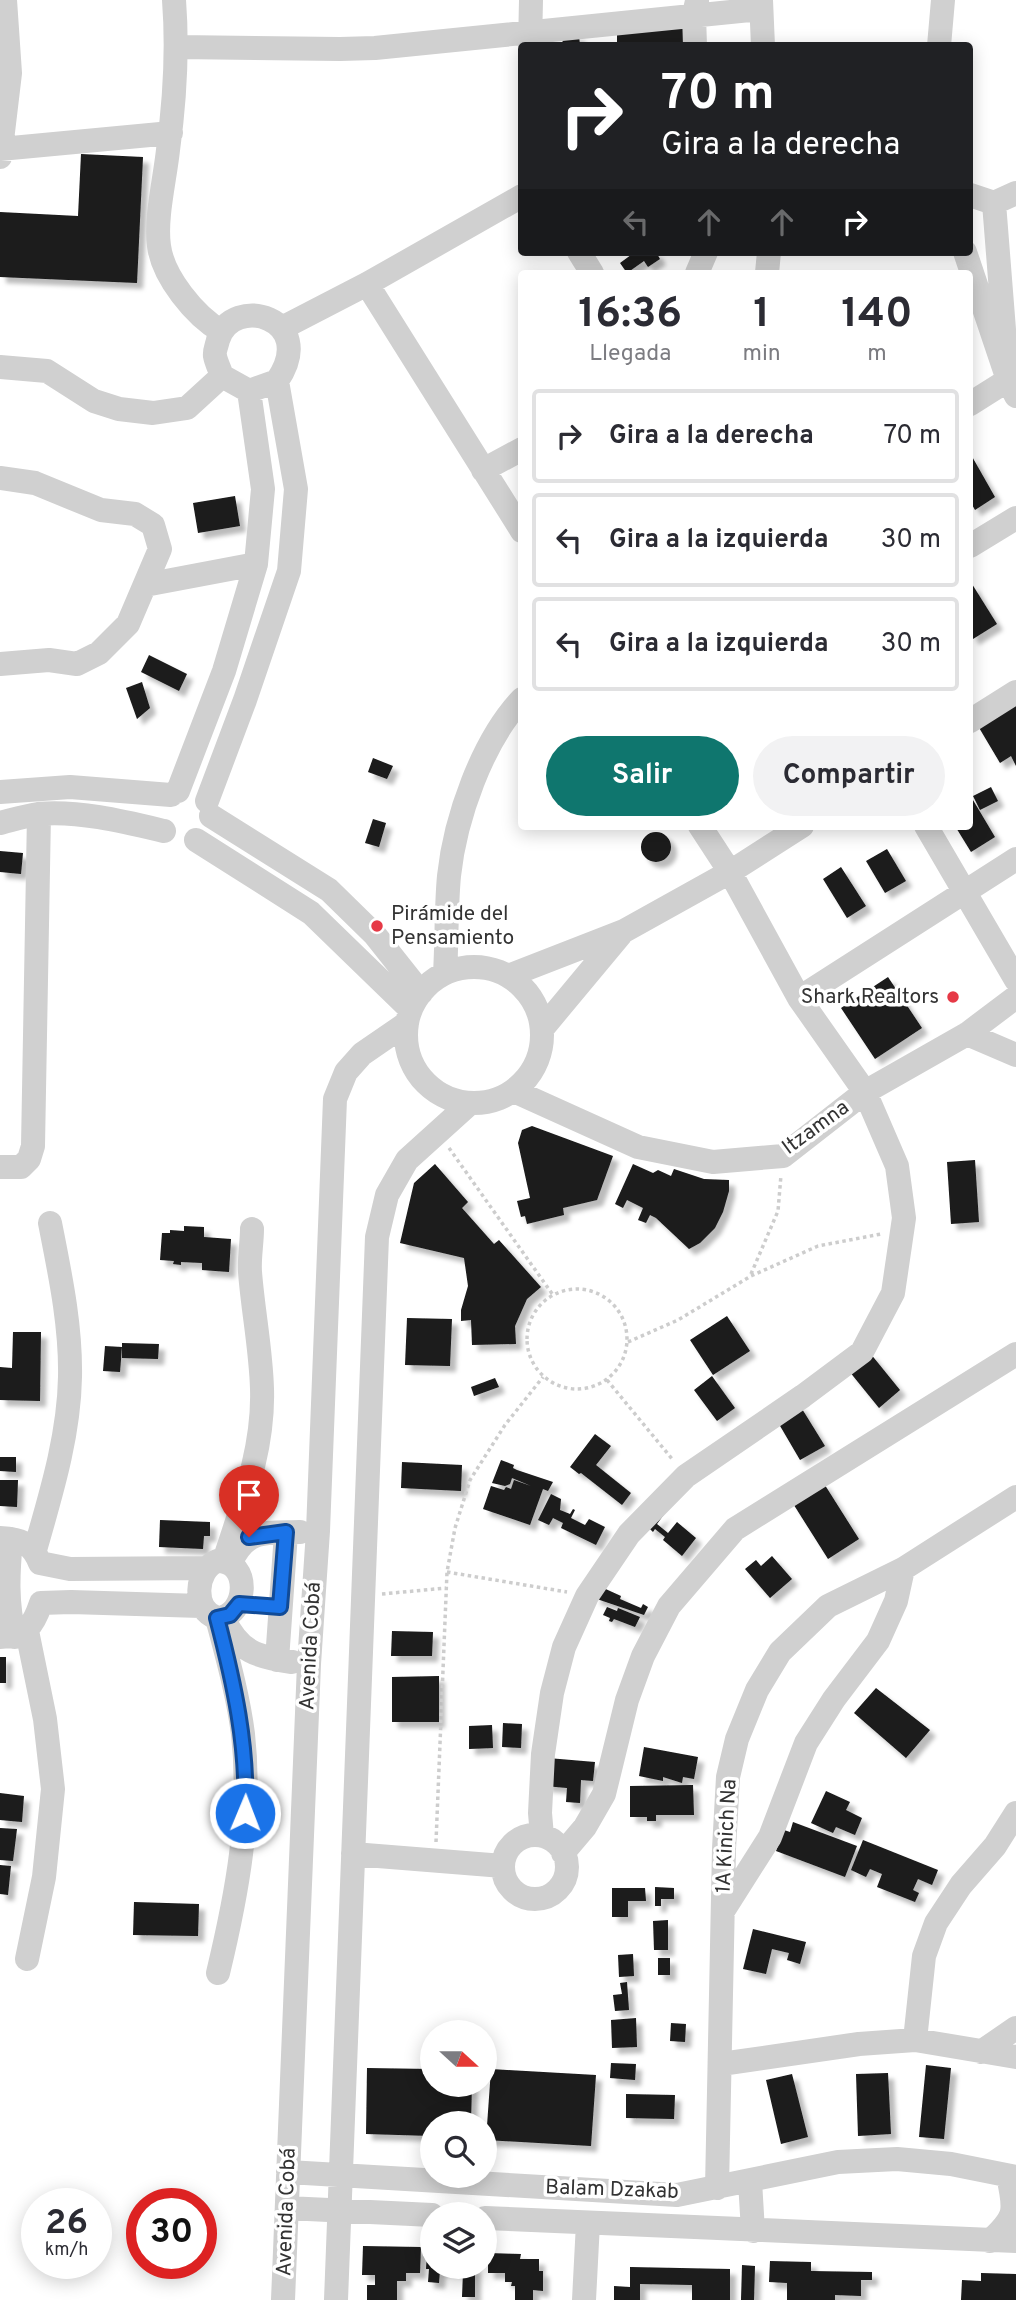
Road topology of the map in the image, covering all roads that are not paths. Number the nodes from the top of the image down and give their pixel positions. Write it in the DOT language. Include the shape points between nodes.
graph roads {
  1 [pos="5,0"];
  2 [pos="174,0"];
  3 [pos="531,0"];
  4 [pos="943,0"];
  5 [pos="760,5"];
  6 [pos="696,7"];
  7 [pos="530,39"];
  8 [pos="695,42"];
  9 [pos="763,42"];
  10 [pos="939,42"];
  11 [pos="178,47"];
  12 [pos="170,133"];
  13 [pos="1,151"];
  14 [pos="973,195"];
  15 [pos="518,198"];
  16 [pos="1005,198"];
  17 [pos="973,274"];
  18 [pos="367,284"];
  19 [pos="282,328"];
  20 [pos="221,331"];
  21 [pos="0,367"];
  22 [pos="222,376"];
  23 [pos="278,382"];
  24 [pos="1013,384"];
  25 [pos="249,391"];
  26 [pos="973,403"];
  27 [pos="518,451"];
  28 [pos="483,470"];
  29 [pos="0,478"];
  30 [pos="1016,519"];
  31 [pos="518,525"];
  32 [pos="973,544"];
  33 [pos="256,564"];
  34 [pos="145,585"];
  35 [pos="0,664"];
  36 [pos="223,671"];
  37 [pos="251,680"];
  38 [pos="1016,692"];
  39 [pos="518,703"];
  40 [pos="973,719"];
  41 [pos="0,792"];
  42 [pos="174,793"];
  43 [pos="209,809"];
  44 [pos="39,814"];
  45 [pos="0,823"];
  46 [pos="703,830"];
  47 [pos="796,830"];
  48 [pos="928,830"];
  49 [pos="164,831"];
  50 [pos="196,840"];
  51 [pos="1016,859"];
  52 [pos="730,873"];
  53 [pos="964,892"];
  54 [pos="624,931"];
  55 [pos="445,973"];
  56 [pos="508,976"];
  57 [pos="1016,979"];
  58 [pos="1016,997"];
  59 [pos="799,998"];
  60 [pos="413,1009"];
  61 [pos="542,1029"];
  62 [pos="967,1034"];
  63 [pos="1016,1055"];
  64 [pos="514,1091"];
  65 [pos="865,1093"];
  66 [pos="469,1104"];
  67 [pos="0,1167"];
  68 [pos="50,1223"];
  69 [pos="253,1229"];
  70 [pos="1016,1354"];
  71 [pos="1016,1497"];
  72 [pos="318,1531"];
  73 [pos="286,1532"];
  74 [pos="6,1538"];
  75 [pos="38,1556"];
  76 [pos="226,1568"];
  77 [pos="903,1569"];
  78 [pos="283,1580"];
  79 [pos="315,1581"];
  80 [pos="41,1603"];
  81 [pos="280,1607"];
  82 [pos="314,1609"];
  83 [pos="220,1612"];
  84 [pos="14,1635"];
  85 [pos="277,1660"];
  86 [pos="309,1664"];
  87 [pos="1016,1813"];
  88 [pos="542,1836"];
  89 [pos="563,1853"];
  90 [pos="353,1854"];
  91 [pos="503,1866"];
  92 [pos="723,1911"];
  93 [pos="27,1959"];
  94 [pos="218,1973"];
  95 [pos="1016,2028"];
  96 [pos="915,2040"];
  97 [pos="981,2052"];
  98 [pos="1016,2057"];
  99 [pos="722,2064"];
  100 [pos="288,2172"];
  101 [pos="341,2175"];
  102 [pos="1012,2176"];
  103 [pos="750,2181"];
  104 [pos="718,2188"];
  105 [pos="287,2208"];
  106 [pos="340,2211"];
  107 [pos="420,2215"];
  108 [pos="497,2219"];
  109 [pos="587,2223"];
  110 [pos="753,2231"];
  111 [pos="990,2241"];
  112 [pos="1016,2241"];
  113 [pos="283,2300"];
  114 [pos="336,2300"];
  115 [pos="584,2300"];
  1 -- 13 [label="street" via="10,73"];
  2 -- 11 [label="street"];
  3 -- 7 [label="street"];
  4 -- 10 [label="street"];
  5 -- 6 [label="street"];
  5 -- 9 [label="street"];
  6 -- 7 [label="street"];
  6 -- 8 [label="street"];
  7 -- 11 [label="street" via="340,49"];
  11 -- 12 [label="street"];
  12 -- 13 [label="street"];
  12 -- 20 [label="street" via="159,247 171,278 188,302"];
  14 -- 16 [label="street"];
  15 -- 18 [label="street"];
  16 -- 24 [label="street"];
  17 -- 24 [label="street"];
  18 -- 19 [label="street"];
  18 -- 28 [label="street"];
  19 -- 20 [label="street" via="262,316 239,316"];
  19 -- 23 [label="street" via="290,346 288,365"];
  20 -- 22 [label="street" via="214,354"];
  21 -- 22 [label="street" via="47,372 94,401 153,413 187,408"];
  22 -- 25 [label="street"];
  23 -- 25 [label="street"];
  23 -- 37 [label="street" via="296,489 289,572"];
  24 -- 26 [label="street"];
  25 -- 33 [label="street" via="263,489"];
  27 -- 28 [label="street"];
  28 -- 31 [label="street"];
  29 -- 34 [label="street" via="35,483 101,510 135,514 153,525 160,549"];
  30 -- 32 [label="street"];
  33 -- 34 [label="street"];
  33 -- 36 [label="street"];
  34 -- 35 [label="street" via="128,624 99,653 77,664 49,660"];
  36 -- 37 [label="street"];
  36 -- 42 [label="street"];
  37 -- 43 [label="street"];
  38 -- 40 [label="street"];
  39 -- 55 [label="street" via="487,749 464,804 449,874"];
  41 -- 42 [label="street" via="70,787"];
  42 -- 43 [label="street" via="194,792"];
  42 -- 49 [label="street" via="161,807"];
  43 -- 50 [label="street" via="206,831"];
  43 -- 60 [label="street" via="329,890 375,935"];
  44 -- 45 [label="street"];
  44 -- 49 [label="street" via="106,818"];
  44 -- 67 [label="street" via="33,1146 21,1167"];
  46 -- 52 [label="street"];
  47 -- 52 [label="street"];
  48 -- 53 [label="street"];
  49 -- 50 [label="street" via="177,840"];
  50 -- 60 [label="street" via="311,913"];
  51 -- 53 [label="street"];
  52 -- 54 [label="street"];
  52 -- 59 [label="street"];
  53 -- 57 [label="street"];
  53 -- 59 [label="street"];
  54 -- 56 [label="street"];
  54 -- 61 [label="street"];
  55 -- 56 [label="street" via="466,967 488,968"];
  55 -- 60 [label="street" via="428,985"];
  56 -- 61 [label="street" via="525,989 537,1008"];
  58 -- 62 [label="street, Itzamna"];
  59 -- 65 [label="street"];
  60 -- 66 [label="street" via="406,1045 412,1066 426,1085 446,1098"];
  60 -- 72 [label="street, Avenida Cobá" via="346,1072 335,1099"];
  61 -- 64 [label="street" via="541,1053"];
  62 -- 63 [label="street"];
  62 -- 65 [label="street, Itzamna"];
  64 -- 65 [label="street, Itzamna" via="638,1147 713,1162 783,1156"];
  64 -- 66 [label="street" via="493,1102"];
  65 -- 88 [label="street" via="897,1166 904,1218 893,1293 862,1352 686,1476 629,1534 587,1596 564,1647 552,1693 543,1754"];
  66 -- 90 [label="street" via="407,1160 387,1195 377,1237"];
  68 -- 75 [label="street" via="65,1302 70,1377 64,1438"];
  69 -- 76 [label="street" via="250,1270 262,1377 261,1429"];
  70 -- 89 [label="street" via="735,1529 669,1606 627,1700 604,1794"];
  71 -- 77 [label="street, 1A Kinich Na"];
  72 -- 73 [label="street"];
  72 -- 79 [label="street, Avenida Cobá"];
  73 -- 76 [label="street" via="249,1537"];
  73 -- 78 [label="street"];
  74 -- 75 [label="street" via="26,1542"];
  74 -- 84 [label="street" via="7,1593"];
  75 -- 76 [label="street" via="70,1569"];
  75 -- 80 [label="street"];
  76 -- 78 [label="street"];
  76 -- 83 [label="street"];
  76 -- 83 [label="street" via="202,1574 200,1599"];
  77 -- 92 [label="street" via="896,1601 878,1641 806,1743 770,1837"];
  77 -- 92 [label="street, 1A Kinich Na" via="828,1606 780,1652 757,1690 727,1777"];
  78 -- 79 [label="street"];
  78 -- 81 [label="street"];
  79 -- 82 [label="street, Avenida Cobá"];
  80 -- 83 [label="street"];
  80 -- 84 [label="street" via="36,1618"];
  81 -- 82 [label="street"];
  81 -- 83 [label="street"];
  81 -- 85 [label="street"];
  82 -- 86 [label="street, Avenida Cobá"];
  83 -- 85 [label="street" via="240,1645"];
  83 -- 94 [label="street" via="240,1720 246,1789 244,1838"];
  84 -- 93 [label="street" via="45,1718 53,1789 44,1877"];
  85 -- 86 [label="street"];
  86 -- 100 [label="street, Avenida Cobá"];
  87 -- 96 [label="street" via="936,1923 924,1955"];
  88 -- 89 [label="street"];
  88 -- 91 [label="street" via="526,1836 512,1844"];
  89 -- 91 [label="street" via="564,1879 553,1892 537,1899 513,1890"];
  90 -- 91 [label="street"];
  90 -- 101 [label="street"];
  92 -- 99 [label="street, 1A Kinich Na"];
  95 -- 97 [label="street"];
  96 -- 97 [label="street"];
  96 -- 99 [label="street"];
  97 -- 98 [label="street"];
  99 -- 104 [label="street, 1A Kinich Na"];
  100 -- 101 [label="street, Balam Dzakab"];
  100 -- 105 [label="street, Avenida Cobá"];
  101 -- 104 [label="street, Balam Dzakab" via="677,2195"];
  101 -- 106 [label="street"];
  102 -- 103 [label="street, Balam Dzakab" via="897,2159 838,2162"];
  102 -- 111 [label="street" via="1014,2215 1009,2226"];
  103 -- 104 [label="street, Balam Dzakab"];
  103 -- 110 [label="street"];
  105 -- 106 [label="street"];
  105 -- 113 [label="street, Avenida Cobá"];
  106 -- 107 [label="street"];
  106 -- 114 [label="street"];
  108 -- 109 [label="street"];
  109 -- 110 [label="street"];
  109 -- 115 [label="street"];
  110 -- 111 [label="street"];
  111 -- 112 [label="street"];
}
